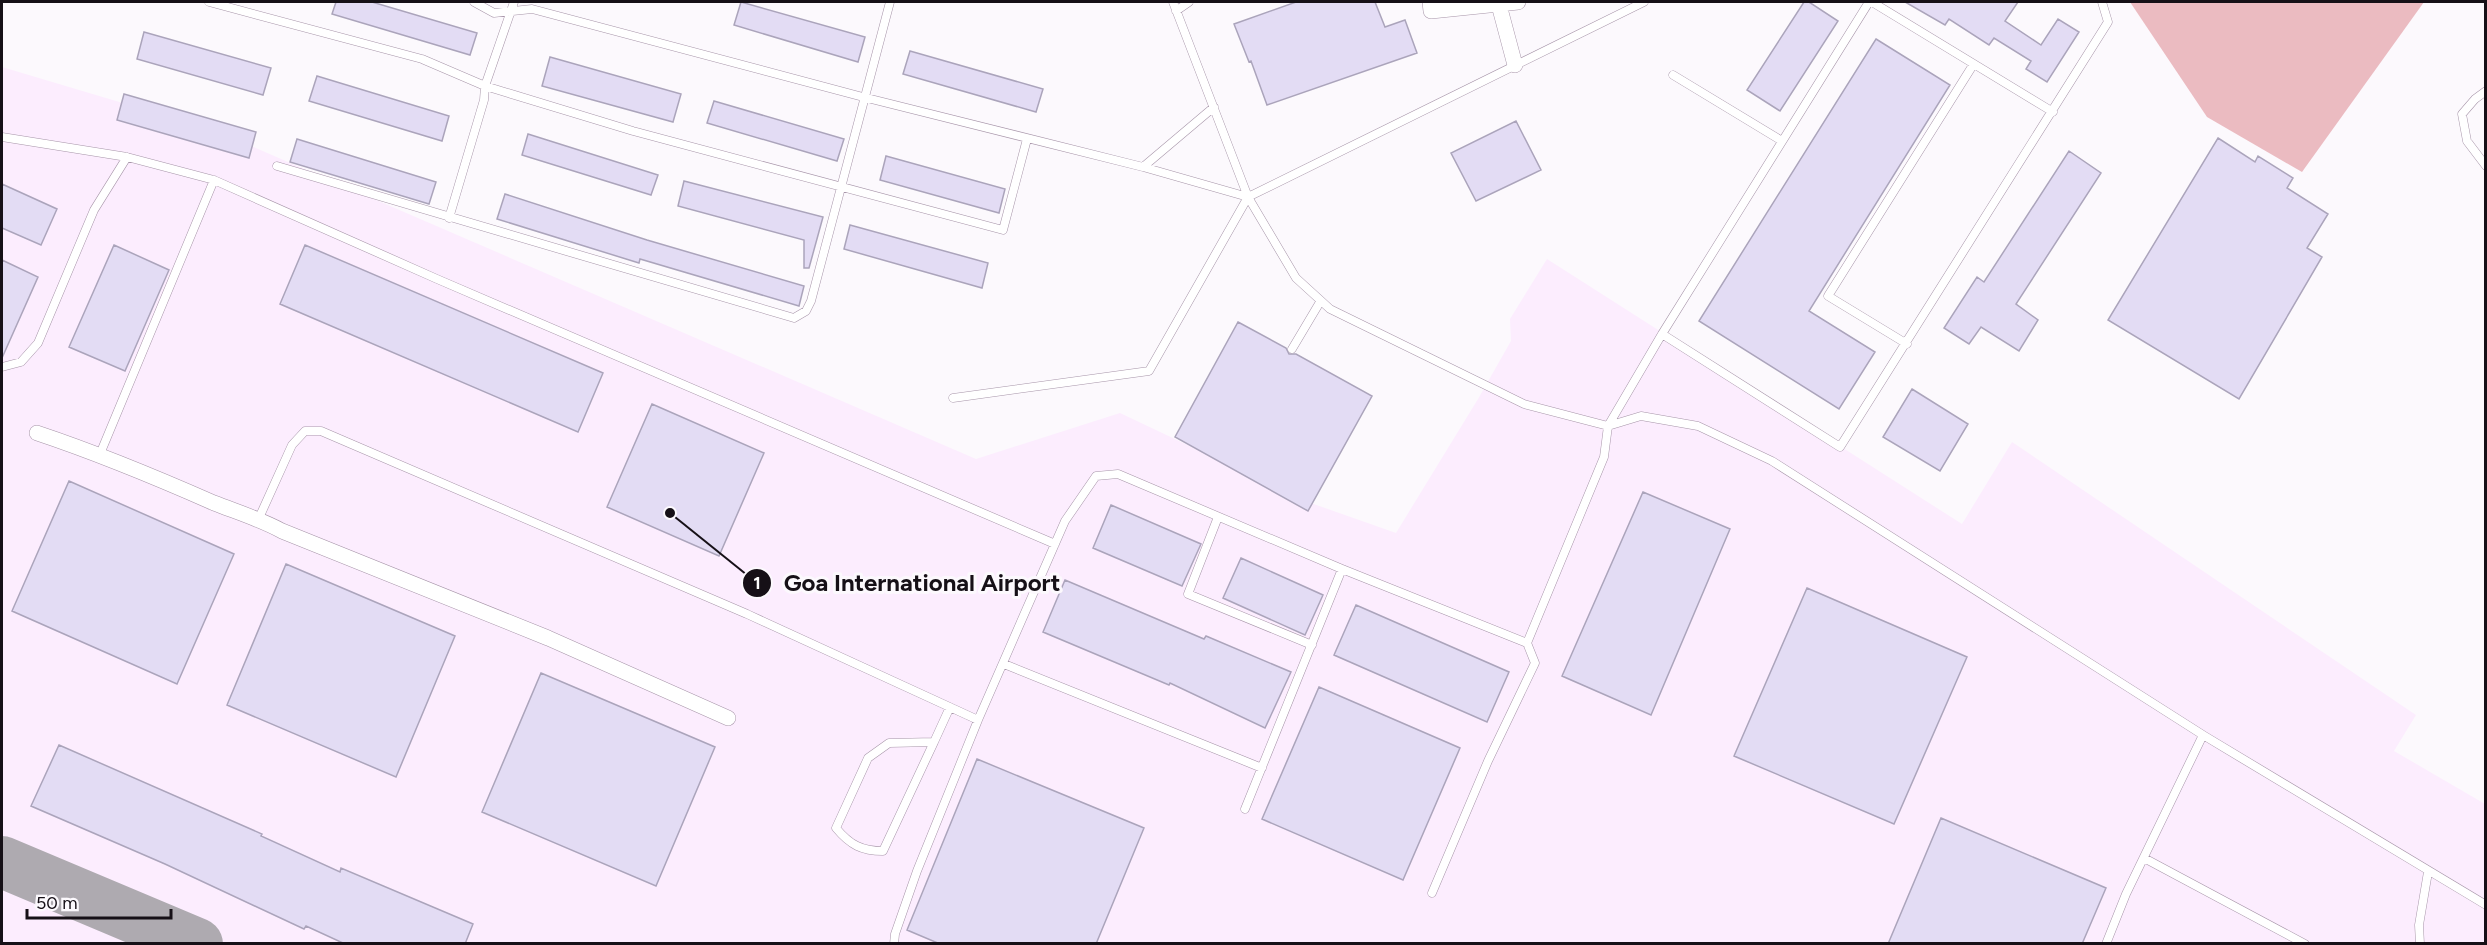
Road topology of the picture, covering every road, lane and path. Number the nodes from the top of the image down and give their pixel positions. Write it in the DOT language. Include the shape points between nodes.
graph roads {
  1 [pos="209,2"];
  2 [pos="474,2"];
  3 [pos="514,2"];
  4 [pos="890,2"];
  5 [pos="1173,2"];
  6 [pos="1189,2"];
  7 [pos="1430,2"];
  8 [pos="1518,2"];
  9 [pos="1644,2"];
  10 [pos="1870,2"];
  11 [pos="2102,2"];
  12 [pos="1499,5"];
  13 [pos="1176,10"];
  14 [pos="510,12"];
  15 [pos="1515,65"];
  16 [pos="1973,65"];
  17 [pos="1673,75"];
  18 [pos="485,86"];
  19 [pos="2486,92"];
  20 [pos="863,97"];
  21 [pos="1214,107"];
  22 [pos="2053,112"];
  23 [pos="2,137"];
  24 [pos="1027,139"];
  25 [pos="1782,141"];
  26 [pos="127,157"];
  27 [pos="277,166"];
  28 [pos="2486,166"];
  29 [pos="1143,167"];
  30 [pos="214,180"];
  31 [pos="840,187"];
  32 [pos="1248,196"];
  33 [pos="448,218"];
  34 [pos="1320,302"];
  35 [pos="1662,334"];
  36 [pos="1907,344"];
  37 [pos="1292,350"];
  38 [pos="2,368"];
  39 [pos="952,398"];
  40 [pos="1608,426"];
  41 [pos="37,433"];
  42 [pos="100,454"];
  43 [pos="1218,517"];
  44 [pos="259,518"];
  45 [pos="1055,544"];
  46 [pos="1342,569"];
  47 [pos="1527,643"];
  48 [pos="1312,645"];
  49 [pos="1004,664"];
  50 [pos="950,708"];
  51 [pos="728,718"];
  52 [pos="978,720"];
  53 [pos="2203,735"];
  54 [pos="934,742"];
  55 [pos="1262,768"];
  56 [pos="1245,809"];
  57 [pos="2144,858"];
  58 [pos="2428,872"];
  59 [pos="1432,893"];
  60 [pos="2486,905"];
  61 [pos="894,944"];
  62 [pos="2106,944"];
  63 [pos="2305,944"];
  64 [pos="2420,944"];
  1 -- 18 [label="lane" via="422,59"];
  2 -- 14 [label="lane" via="494,13"];
  3 -- 14 [label="lane"];
  4 -- 20 [label="lane"];
  5 -- 13 [label="lane"];
  6 -- 13 [label="lane"];
  7 -- 12 [label="street" via="1431,11"];
  8 -- 12 [label="street"];
  9 -- 15 [label="lane"];
  10 -- 16 [label="lane"];
  10 -- 25 [label="lane"];
  11 -- 22 [label="lane" via="2108,22"];
  12 -- 15 [label="street"];
  13 -- 21 [label="lane"];
  14 -- 18 [label="lane"];
  14 -- 20 [label="lane" via="532,9"];
  15 -- 32 [label="lane"];
  16 -- 22 [label="lane"];
  16 -- 36 [label="lane" via="1828,296"];
  17 -- 25 [label="lane"];
  18 -- 31 [label="lane"];
  18 -- 33 [label="lane"];
  19 -- 28 [label="lane" via="2462,114 2467,141"];
  20 -- 24 [label="lane"];
  20 -- 31 [label="lane"];
  21 -- 29 [label="lane"];
  21 -- 32 [label="lane"];
  22 -- 36 [label="lane"];
  23 -- 26 [label="lane"];
  24 -- 29 [label="lane"];
  24 -- 31 [label="lane" via="1003,230"];
  25 -- 35 [label="lane"];
  26 -- 30 [label="lane"];
  26 -- 38 [label="lane" via="94,210 38,344 21,362"];
  27 -- 33 [label="lane"];
  29 -- 32 [label="lane"];
  30 -- 42 [label="lane"];
  30 -- 45 [label="lane"];
  31 -- 33 [label="lane" via="811,301 806,311 794,318"];
  32 -- 34 [label="lane" via="1296,278"];
  32 -- 39 [label="lane" via="1149,371"];
  34 -- 37 [label="lane"];
  34 -- 40 [label="lane" via="1524,404"];
  35 -- 36 [label="lane" via="1840,447"];
  35 -- 40 [label="lane"];
  40 -- 47 [label="lane" via="1604,457"];
  40 -- 53 [label="lane" via="1641,416 1698,426 1772,460"];
  41 -- 42 [label="street"];
  42 -- 44 [label="street"];
  43 -- 45 [label="lane" via="1118,474 1096,476 1065,521"];
  43 -- 46 [label="lane"];
  43 -- 48 [label="lane" via="1188,594"];
  44 -- 50 [label="lane" via="292,445 305,431 321,431 747,614"];
  44 -- 51 [label="street"];
  45 -- 49 [label="lane"];
  46 -- 47 [label="lane"];
  46 -- 48 [label="lane"];
  47 -- 59 [label="lane" via="1535,663"];
  48 -- 55 [label="lane"];
  49 -- 52 [label="lane"];
  49 -- 55 [label="lane"];
  50 -- 52 [label="lane"];
  50 -- 54 [label="lane"];
  52 -- 61 [label="lane" via="917,871"];
  53 -- 57 [label="lane"];
  53 -- 58 [label="lane"];
  54 -- 54 [label="lane" via="889,743 868,758 836,828 847,842 866,851 883,850"];
  55 -- 56 [label="lane"];
  57 -- 62 [label="lane"];
  57 -- 63 [label="lane"];
  58 -- 60 [label="lane"];
  58 -- 64 [label="lane" via="2419,925"];
}
